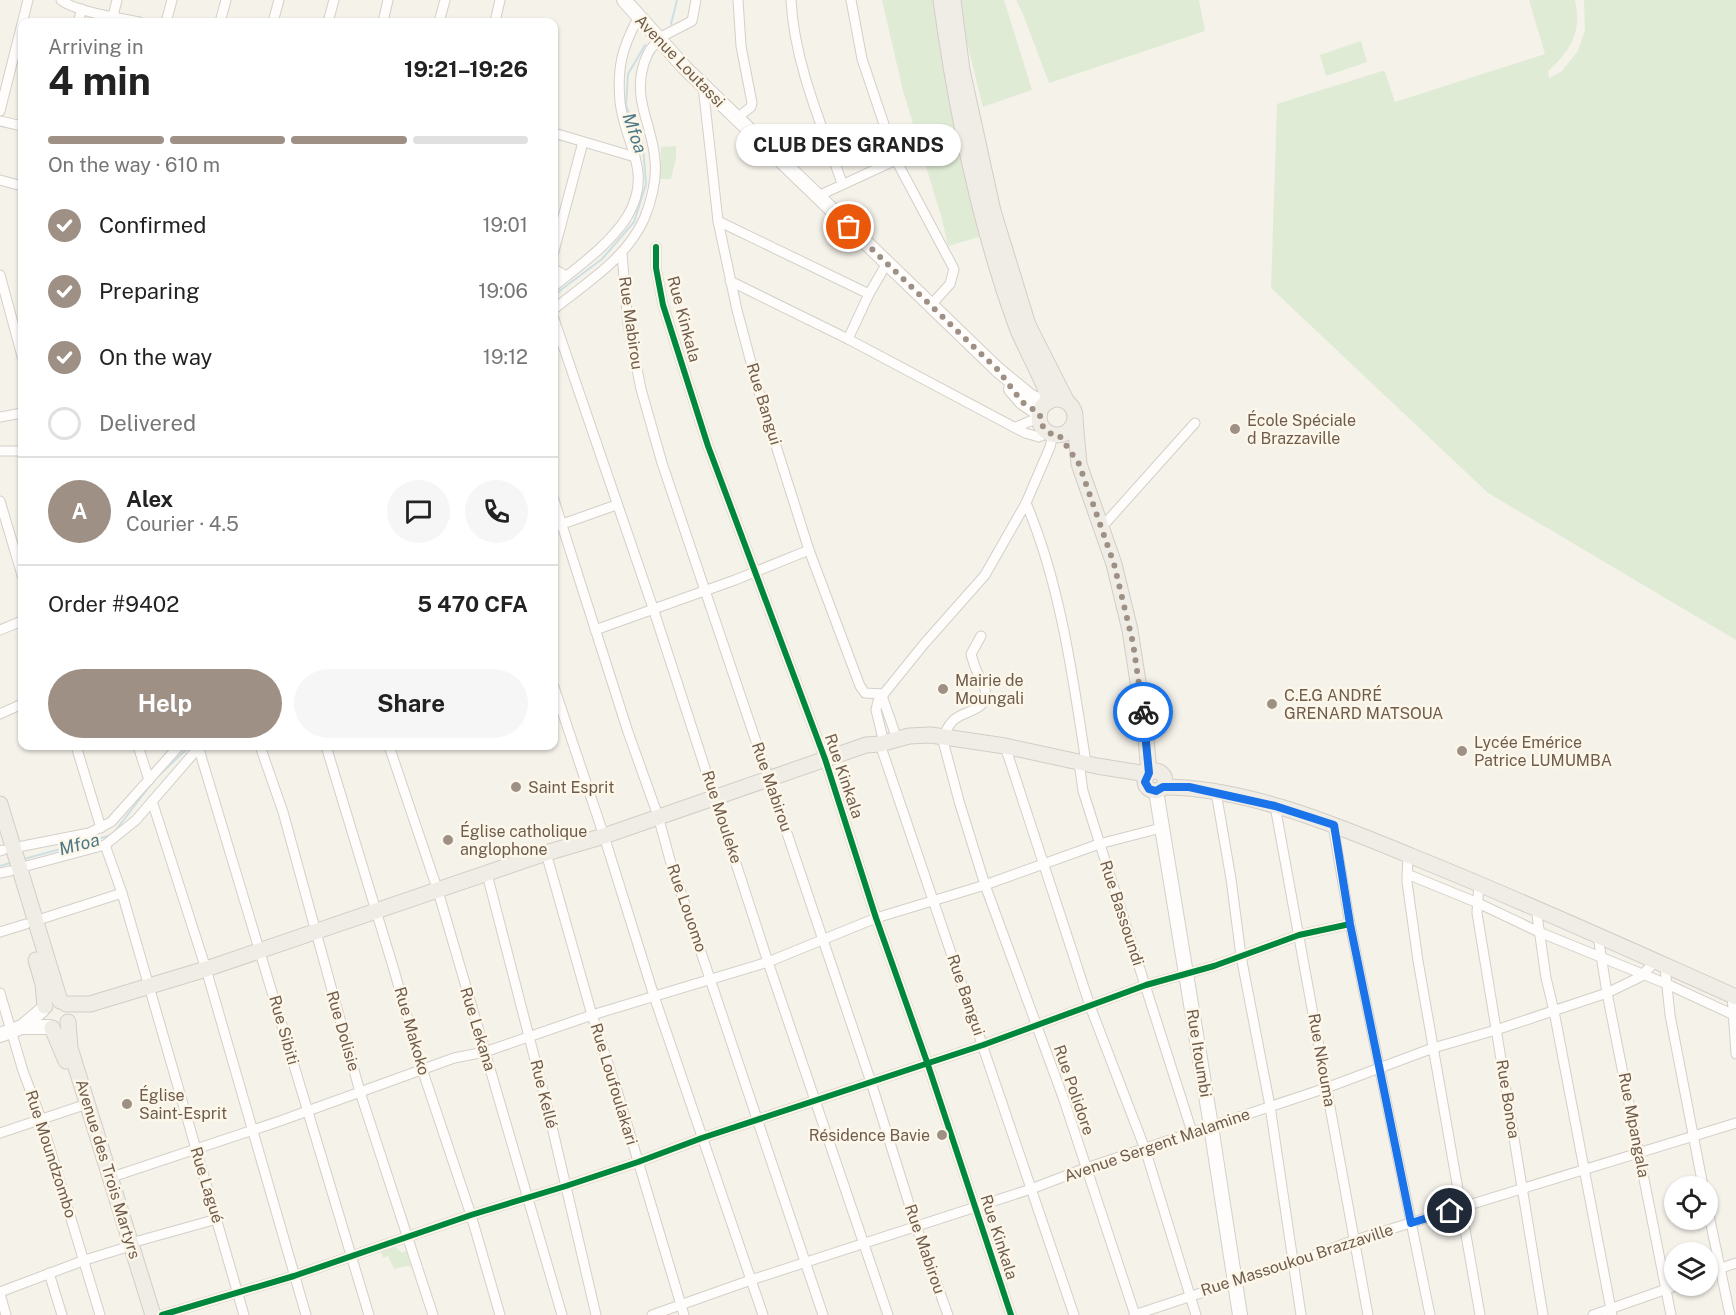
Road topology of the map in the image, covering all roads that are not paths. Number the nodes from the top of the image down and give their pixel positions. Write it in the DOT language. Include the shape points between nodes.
graph roads {
  1 [pos="28,0"];
  2 [pos="61,0"];
  3 [pos="117,0"];
  4 [pos="172,0"];
  5 [pos="226,0"];
  6 [pos="279,0"];
  7 [pos="334,0"];
  8 [pos="388,0"];
  9 [pos="445,0"];
  10 [pos="500,0"];
  11 [pos="624,0"];
  12 [pos="696,0"];
  13 [pos="738,0"];
  14 [pos="791,0"];
  15 [pos="851,0"];
  16 [pos="940,0"];
  17 [pos="953,0"];
  18 [pos="82,9"];
  19 [pos="113,16"];
  20 [pos="23,18"];
  21 [pos="79,18"];
  22 [pos="122,18"];
  23 [pos="167,18"];
  24 [pos="221,18"];
  25 [pos="274,18"];
  26 [pos="329,18"];
  27 [pos="384,18"];
  28 [pos="440,18"];
  29 [pos="496,18"];
  30 [pos="638,18"];
  31 [pos="18,40"];
  32 [pos="658,40"];
  33 [pos="703,86"];
  34 [pos="0,111"];
  35 [pos="736,118"];
  36 [pos="0,120"];
  37 [pos="18,125"];
  38 [pos="558,134"];
  39 [pos="583,142"];
  40 [pos="635,157"];
  41 [pos="896,160"];
  42 [pos="0,180"];
  43 [pos="842,183"];
  44 [pos="18,185"];
  45 [pos="818,196"];
  46 [pos="718,221"];
  47 [pos="558,236"];
  48 [pos="656,247"];
  49 [pos="622,254"];
  50 [pos="887,263"];
  51 [pos="558,271"];
  52 [pos="0,275"];
  53 [pos="567,276"];
  54 [pos="730,281"];
  55 [pos="558,283"];
  56 [pos="869,294"];
  57 [pos="931,305"];
  58 [pos="558,306"];
  59 [pos="558,334"];
  60 [pos="848,339"];
  61 [pos="18,341"];
  62 [pos="1067,402"];
  63 [pos="1044,409"];
  64 [pos="18,414"];
  65 [pos="0,417"];
  66 [pos="1075,420"];
  67 [pos="1195,423"];
  68 [pos="1016,427"];
  69 [pos="1054,434"];
  70 [pos="0,451"];
  71 [pos="18,452"];
  72 [pos="1079,464"];
  73 [pos="0,501"];
  74 [pos="1026,503"];
  75 [pos="616,505"];
  76 [pos="558,526"];
  77 [pos="1102,527"];
  78 [pos="558,529"];
  79 [pos="809,550"];
  80 [pos="18,562"];
  81 [pos="755,571"];
  82 [pos="704,591"];
  83 [pos="653,608"];
  84 [pos="18,623"];
  85 [pos="0,630"];
  86 [pos="595,630"];
  87 [pos="981,636"];
  88 [pos="883,695"];
  89 [pos="558,699"];
  90 [pos="18,706"];
  91 [pos="0,714"];
  92 [pos="944,734"];
  93 [pos="884,740"];
  94 [pos="1000,746"];
  95 [pos="77,750"];
  96 [pos="139,750"];
  97 [pos="175,750"];
  98 [pos="196,750"];
  99 [pos="200,750"];
  100 [pos="261,750"];
  101 [pos="327,750"];
  102 [pos="390,750"];
  103 [pos="825,759"];
  104 [pos="1083,763"];
  105 [pos="770,778"];
  106 [pos="149,780"];
  107 [pos="1155,780"];
  108 [pos="1216,792"];
  109 [pos="716,798"];
  110 [pos="152,801"];
  111 [pos="0,804"];
  112 [pos="1275,806"];
  113 [pos="658,816"];
  114 [pos="1334,825"];
  115 [pos="101,828"];
  116 [pos="1161,828"];
  117 [pos="604,836"];
  118 [pos="1099,844"];
  119 [pos="105,845"];
  120 [pos="546,853"];
  121 [pos="1408,854"];
  122 [pos="8,857"];
  123 [pos="1045,864"];
  124 [pos="487,874"];
  125 [pos="1407,874"];
  126 [pos="1479,883"];
  127 [pos="986,885"];
  128 [pos="438,891"];
  129 [pos="122,893"];
  130 [pos="933,901"];
  131 [pos="1478,903"];
  132 [pos="1536,908"];
  133 [pos="376,911"];
  134 [pos="876,918"];
  135 [pos="30,922"];
  136 [pos="1350,924"];
  137 [pos="0,932"];
  138 [pos="1539,932"];
  139 [pos="316,933"];
  140 [pos="1299,935"];
  141 [pos="1598,936"];
  142 [pos="823,938"];
  143 [pos="261,951"];
  144 [pos="1241,956"];
  145 [pos="1602,957"];
  146 [pos="768,962"];
  147 [pos="1660,965"];
  148 [pos="206,969"];
  149 [pos="1186,974"];
  150 [pos="1643,974"];
  151 [pos="711,978"];
  152 [pos="1667,984"];
  153 [pos="1146,985"];
  154 [pos="148,987"];
  155 [pos="0,993"];
  156 [pos="1607,993"];
  157 [pos="654,996"];
  158 [pos="1734,996"];
  159 [pos="1090,1006"];
  160 [pos="44,1008"];
  161 [pos="1554,1011"];
  162 [pos="66,1012"];
  163 [pos="592,1015"];
  164 [pos="1734,1015"];
  165 [pos="1037,1024"];
  166 [pos="51,1028"];
  167 [pos="1496,1030"];
  168 [pos="11,1031"];
  169 [pos="530,1037"];
  170 [pos="983,1045"];
  171 [pos="1433,1048"];
  172 [pos="485,1052"];
  173 [pos="1736,1054"];
  174 [pos="927,1062"];
  175 [pos="1380,1067"];
  176 [pos="422,1069"];
  177 [pos="872,1082"];
  178 [pos="1326,1088"];
  179 [pos="360,1092"];
  180 [pos="814,1101"];
  181 [pos="81,1106"];
  182 [pos="1270,1106"];
  183 [pos="307,1110"];
  184 [pos="41,1119"];
  185 [pos="757,1120"];
  186 [pos="1736,1124"];
  187 [pos="1211,1125"];
  188 [pos="251,1131"];
  189 [pos="1192,1132"];
  190 [pos="0,1133"];
  191 [pos="1692,1137"];
  192 [pos="702,1138"];
  193 [pos="196,1149"];
  194 [pos="1145,1149"];
  195 [pos="1640,1153"];
  196 [pos="638,1162"];
  197 [pos="1086,1168"];
  198 [pos="1584,1169"];
  199 [pos="1701,1176"];
  200 [pos="112,1177"];
  201 [pos="566,1186"];
  202 [pos="1522,1188"];
  203 [pos="1031,1189"];
  204 [pos="528,1197"];
  205 [pos="1462,1207"];
  206 [pos="976,1208"];
  207 [pos="471,1215"];
  208 [pos="217,1219"];
  209 [pos="1411,1223"];
  210 [pos="916,1226"];
  211 [pos="1712,1230"];
  212 [pos="408,1237"];
  213 [pos="1355,1240"];
  214 [pos="863,1245"];
  215 [pos="128,1246"];
  216 [pos="351,1257"];
  217 [pos="85,1260"];
  218 [pos="1664,1260"];
  219 [pos="1295,1262"];
  220 [pos="1736,1263"];
  221 [pos="805,1264"];
  222 [pos="1721,1268"];
  223 [pos="1718,1269"];
  224 [pos="49,1273"];
  225 [pos="294,1276"];
  226 [pos="751,1280"];
  227 [pos="1234,1282"];
  228 [pos="1664,1290"];
  229 [pos="0,1293"];
  230 [pos="237,1293"];
  231 [pos="1190,1295"];
  232 [pos="1670,1296"];
  233 [pos="680,1305"];
  234 [pos="1611,1312"];
  235 [pos="6,1315"];
  236 [pos="62,1315"];
  237 [pos="100,1315"];
  238 [pos="144,1315"];
  239 [pos="153,1315"];
  240 [pos="162,1315"];
  241 [pos="244,1315"];
  242 [pos="306,1315"];
  243 [pos="369,1315"];
  244 [pos="433,1315"];
  245 [pos="500,1315"];
  246 [pos="562,1315"];
  247 [pos="596,1315"];
  248 [pos="652,1315"];
  249 [pos="684,1315"];
  250 [pos="762,1315"];
  251 [pos="823,1315"];
  252 [pos="888,1315"];
  253 [pos="948,1315"];
  254 [pos="1011,1315"];
  255 [pos="1074,1315"];
  256 [pos="1135,1315"];
  257 [pos="1196,1315"];
  258 [pos="1240,1315"];
  259 [pos="1301,1315"];
  260 [pos="1368,1315"];
  261 [pos="1430,1315"];
  262 [pos="1480,1315"];
  263 [pos="1543,1315"];
  264 [pos="1593,1315"];
  265 [pos="1671,1315"];
  266 [pos="1730,1315"];
  1 -- 20 [label="street"];
  2 -- 18 [label="street"];
  3 -- 19 [label="street"];
  4 -- 23 [label="street"];
  5 -- 24 [label="street"];
  6 -- 25 [label="street"];
  7 -- 26 [label="street"];
  8 -- 27 [label="street"];
  9 -- 28 [label="street"];
  10 -- 29 [label="street"];
  11 -- 30 [label="main road, Avenue Loutassi"];
  12 -- 32 [label="street" via="692,21"];
  13 -- 35 [label="street" via="741,46 752,103"];
  14 -- 43 [label="street" via="794,30 815,110"];
  15 -- 41 [label="street" via="862,59"];
  16 -- 63 [label="main road" via="951,77 981,212"];
  17 -- 62 [label="main road" via="962,70 993,211 1028,325"];
  18 -- 19 [label="street"];
  18 -- 21 [label="street"];
  19 -- 22 [label="street"];
  30 -- 32 [label="main road, Avenue Loutassi"];
  30 -- 40 [label="street" via="620,60 622,111"];
  31 -- 34 [label="street"];
  32 -- 33 [label="main road, Avenue Loutassi"];
  32 -- 49 [label="street" via="641,72 639,91 654,149 655,173 644,218"];
  33 -- 35 [label="main road, Avenue Loutassi"];
  33 -- 46 [label="street, Rue Bangui"];
  35 -- 45 [label="main road, Avenue Loutassi"];
  36 -- 37 [label="street"];
  38 -- 39 [label="street"];
  39 -- 40 [label="street"];
  39 -- 47 [label="street"];
  40 -- 53 [label="street" via="639,182 626,218 590,258"];
  41 -- 43 [label="street"];
  41 -- 57 [label="street" via="954,269 950,284"];
  42 -- 44 [label="street"];
  43 -- 45 [label="street"];
  45 -- 50 [label="main road, Avenue Loutassi"];
  46 -- 54 [label="street, Rue Bangui"];
  46 -- 56 [label="street"];
  48 -- 81 [label="street, Rue Kinkala" via="656,268 675,344"];
  49 -- 58 [label="street"];
  49 -- 82 [label="street, Rue Mabirou" via="628,324 641,389"];
  50 -- 56 [label="street"];
  50 -- 57 [label="main road, Avenue Loutassi"];
  51 -- 53 [label="street"];
  52 -- 61 [label="street"];
  53 -- 55 [label="street"];
  54 -- 60 [label="street"];
  54 -- 79 [label="street, Rue Bangui" via="758,389"];
  56 -- 60 [label="street"];
  57 -- 63 [label="main road, Avenue Loutassi"];
  59 -- 75 [label="street, Rue Mouleke"];
  60 -- 68 [label="street"];
  62 -- 63 [label="main road" via="1061,400"];
  62 -- 66 [label="main road" via="1074,410"];
  63 -- 68 [label="street"];
  63 -- 69 [label="main road" via="1042,426"];
  64 -- 65 [label="street"];
  66 -- 69 [label="main road" via="1070,430"];
  66 -- 72 [label="main road"];
  67 -- 77 [label="street"];
  68 -- 69 [label="street" via="1039,437"];
  69 -- 72 [label="main road"];
  69 -- 74 [label="street"];
  70 -- 71 [label="street"];
  72 -- 77 [label="main road"];
  73 -- 80 [label="street"];
  74 -- 88 [label="street" via="985,575"];
  74 -- 104 [label="street, Rue Bassoundi" via="1041,540 1062,624"];
  75 -- 76 [label="street"];
  75 -- 83 [label="street, Rue Mouleke"];
  77 -- 107 [label="main road" via="1128,621"];
  78 -- 86 [label="street, Rue Louomo"];
  79 -- 81 [label="street"];
  79 -- 88 [label="street, Rue Bangui" via="860,686 866,693"];
  81 -- 82 [label="street"];
  81 -- 103 [label="street, Rue Kinkala"];
  82 -- 83 [label="street"];
  82 -- 105 [label="street, Rue Mabirou"];
  83 -- 86 [label="street"];
  83 -- 109 [label="street, Rue Mouleke"];
  84 -- 85 [label="street"];
  86 -- 113 [label="street, Rue Louomo"];
  87 -- 92 [label="street" via="971,654 985,686 985,702 951,722"];
  88 -- 93 [label="street, Rue Bangui"];
  89 -- 117 [label="street"];
  90 -- 91 [label="street"];
  92 -- 93 [label="main road" via="915,728"];
  92 -- 94 [label="main road" via="988,740"];
  92 -- 127 [label="street, Rue Polidore" via="959,801"];
  93 -- 103 [label="main road"];
  93 -- 130 [label="street, Rue Bangui"];
  94 -- 104 [label="main road"];
  94 -- 123 [label="street"];
  95 -- 115 [label="street"];
  96 -- 106 [label="street"];
  97 -- 106 [label="street"];
  98 -- 110 [label="street"];
  99 -- 143 [label="street, Rue Sibiti"];
  100 -- 139 [label="street, Rue Dolisie"];
  101 -- 133 [label="street, Rue Makoko"];
  102 -- 128 [label="street, Rue Lekana"];
  103 -- 105 [label="main road"];
  103 -- 134 [label="street, Rue Kinkala"];
  104 -- 107 [label="main road"];
  104 -- 118 [label="street, Rue Bassoundi" via="1083,791"];
  105 -- 109 [label="main road"];
  105 -- 142 [label="street, Rue Mabirou"];
  106 -- 115 [label="street"];
  107 -- 108 [label="main road"];
  107 -- 116 [label="main road, Rue Itoumbi"];
  108 -- 112 [label="main road"];
  108 -- 144 [label="street"];
  109 -- 113 [label="main road"];
  109 -- 146 [label="street, Rue Mouleke"];
  110 -- 119 [label="street"];
  110 -- 148 [label="street"];
  111 -- 122 [label="main road, Avenue des Trois Martyrs"];
  112 -- 114 [label="main road"];
  112 -- 140 [label="street, Rue Nkouma"];
  113 -- 117 [label="main road"];
  113 -- 151 [label="street, Rue Louomo"];
  114 -- 121 [label="main road"];
  114 -- 136 [label="street"];
  115 -- 122 [label="street"];
  116 -- 118 [label="street"];
  116 -- 149 [label="main road, Rue Itoumbi"];
  117 -- 120 [label="main road"];
  117 -- 157 [label="street"];
  118 -- 123 [label="street"];
  118 -- 153 [label="street, Rue Bassoundi"];
  119 -- 122 [label="street"];
  119 -- 129 [label="street, Rue Lagué"];
  120 -- 124 [label="main road"];
  120 -- 163 [label="street, Rue Loufoulakari"];
  121 -- 125 [label="street"];
  121 -- 126 [label="main road"];
  122 -- 135 [label="main road, Avenue des Trois Martyrs"];
  123 -- 127 [label="street"];
  123 -- 159 [label="street"];
  124 -- 128 [label="main road"];
  124 -- 169 [label="street, Rue Kellé"];
  125 -- 131 [label="street"];
  125 -- 171 [label="street"];
  126 -- 131 [label="street, Rue Bonoa"];
  126 -- 132 [label="main road"];
  127 -- 130 [label="street"];
  127 -- 165 [label="street, Rue Polidore"];
  128 -- 133 [label="main road"];
  128 -- 172 [label="street, Rue Lekana"];
  129 -- 135 [label="street"];
  129 -- 154 [label="street, Rue Lagué"];
  130 -- 134 [label="street"];
  130 -- 170 [label="street, Rue Bangui"];
  131 -- 138 [label="street"];
  131 -- 167 [label="street, Rue Bonoa"];
  132 -- 138 [label="street"];
  132 -- 141 [label="main road"];
  133 -- 139 [label="main road"];
  133 -- 176 [label="street, Rue Makoko"];
  134 -- 142 [label="street"];
  134 -- 174 [label="street, Rue Kinkala"];
  135 -- 137 [label="street"];
  135 -- 160 [label="main road, Avenue des Trois Martyrs"];
  135 -- 162 [label="main road, Avenue des Trois Martyrs"];
  136 -- 140 [label="street"];
  136 -- 175 [label="street"];
  138 -- 145 [label="street"];
  138 -- 161 [label="street"];
  139 -- 143 [label="main road"];
  139 -- 179 [label="street, Rue Dolisie"];
  140 -- 144 [label="street"];
  140 -- 178 [label="street, Rue Nkouma"];
  141 -- 145 [label="street, Rue Mpangala"];
  141 -- 147 [label="main road"];
  142 -- 146 [label="street"];
  142 -- 177 [label="street, Rue Mabirou"];
  143 -- 148 [label="main road"];
  143 -- 183 [label="street, Rue Sibiti"];
  144 -- 149 [label="street"];
  144 -- 182 [label="street"];
  145 -- 150 [label="street"];
  145 -- 156 [label="street, Rue Mpangala"];
  146 -- 151 [label="street"];
  146 -- 180 [label="street, Rue Mouleke"];
  147 -- 150 [label="street, Avenue Sergent Malamine"];
  147 -- 152 [label="street"];
  147 -- 158 [label="main road"];
  148 -- 154 [label="main road"];
  148 -- 188 [label="street"];
  149 -- 153 [label="street"];
  149 -- 187 [label="main road, Rue Itoumbi"];
  150 -- 152 [label="street"];
  150 -- 156 [label="street, Avenue Sergent Malamine"];
  151 -- 157 [label="street"];
  151 -- 185 [label="street, Rue Louomo"];
  152 -- 164 [label="street"];
  152 -- 191 [label="street"];
  153 -- 159 [label="street"];
  153 -- 189 [label="street, Rue Bassoundi"];
  154 -- 162 [label="main road"];
  154 -- 193 [label="street, Rue Lagué"];
  155 -- 168 [label="street, Rue Moundzombo"];
  156 -- 161 [label="street, Avenue Sergent Malamine"];
  156 -- 195 [label="street, Rue Mpangala"];
  157 -- 163 [label="street"];
  157 -- 192 [label="street"];
  158 -- 164 [label="street"];
  159 -- 165 [label="street"];
  159 -- 194 [label="street"];
  160 -- 162 [label="main road" via="49,1002"];
  160 -- 166 [label="main road" via="43,1020"];
  160 -- 168 [label="main road"];
  161 -- 167 [label="street, Avenue Sergent Malamine"];
  161 -- 198 [label="street"];
  162 -- 166 [label="main road" via="61,1028"];
  162 -- 200 [label="main road, Avenue des Trois Martyrs" via="70,1048"];
  163 -- 169 [label="street"];
  163 -- 196 [label="street, Rue Loufoulakari"];
  164 -- 173 [label="street"];
  165 -- 170 [label="street"];
  165 -- 197 [label="street, Rue Polidore"];
  166 -- 168 [label="main road"];
  166 -- 181 [label="main road, Avenue des Trois Martyrs"];
  167 -- 171 [label="street, Avenue Sergent Malamine"];
  167 -- 202 [label="street, Rue Bonoa"];
  168 -- 184 [label="street, Rue Moundzombo"];
  169 -- 172 [label="street"];
  169 -- 201 [label="street, Rue Kellé"];
  170 -- 174 [label="street"];
  170 -- 203 [label="street, Rue Bangui"];
  171 -- 175 [label="street, Avenue Sergent Malamine"];
  171 -- 205 [label="street"];
  172 -- 176 [label="street"];
  172 -- 204 [label="street, Rue Lekana"];
  174 -- 177 [label="street"];
  174 -- 206 [label="street, Rue Kinkala"];
  175 -- 178 [label="street, Avenue Sergent Malamine"];
  175 -- 209 [label="street"];
  176 -- 179 [label="street"];
  176 -- 207 [label="street, Rue Makoko"];
  177 -- 180 [label="street"];
  177 -- 210 [label="street, Rue Mabirou"];
  178 -- 182 [label="street, Avenue Sergent Malamine"];
  178 -- 213 [label="street, Rue Nkouma"];
  179 -- 183 [label="street"];
  179 -- 212 [label="street, Rue Dolisie"];
  180 -- 185 [label="street"];
  180 -- 214 [label="street, Rue Mouleke"];
  181 -- 184 [label="street"];
  181 -- 215 [label="main road, Avenue des Trois Martyrs"];
  182 -- 187 [label="street, Avenue Sergent Malamine"];
  182 -- 219 [label="street"];
  183 -- 188 [label="street"];
  183 -- 216 [label="street, Rue Sibiti"];
  184 -- 190 [label="street"];
  184 -- 217 [label="street, Rue Moundzombo"];
  185 -- 192 [label="street"];
  185 -- 221 [label="street, Rue Louomo"];
  186 -- 191 [label="street, Rue Massoukou Brazzaville"];
  187 -- 189 [label="street, Avenue Sergent Malamine"];
  187 -- 227 [label="main road, Rue Itoumbi"];
  188 -- 193 [label="street"];
  188 -- 225 [label="street"];
  189 -- 194 [label="street, Avenue Sergent Malamine"];
  191 -- 195 [label="street, Rue Massoukou Brazzaville"];
  191 -- 199 [label="street"];
  192 -- 196 [label="street"];
  192 -- 226 [label="street"];
  193 -- 200 [label="street"];
  193 -- 208 [label="street, Rue Lagué"];
  194 -- 197 [label="street, Avenue Sergent Malamine"];
  194 -- 231 [label="street"];
  195 -- 198 [label="street, Rue Massoukou Brazzaville"];
  195 -- 218 [label="street, Rue Mpangala"];
  196 -- 201 [label="street"];
  196 -- 233 [label="street, Rue Loufoulakari"];
  197 -- 203 [label="street, Avenue Sergent Malamine"];
  197 -- 256 [label="street, Rue Polidore"];
  198 -- 202 [label="street, Rue Massoukou Brazzaville"];
  198 -- 234 [label="street"];
  200 -- 215 [label="main road, Avenue des Trois Martyrs"];
  201 -- 204 [label="street"];
  201 -- 247 [label="street, Rue Kellé"];
  202 -- 205 [label="street, Rue Massoukou Brazzaville"];
  202 -- 263 [label="street, Rue Bonoa"];
  203 -- 206 [label="street, Avenue Sergent Malamine"];
  203 -- 255 [label="street, Rue Bangui"];
  204 -- 207 [label="street"];
  204 -- 246 [label="street, Rue Lekana"];
  205 -- 209 [label="street, Rue Massoukou Brazzaville"];
  205 -- 262 [label="street"];
  206 -- 210 [label="street, Avenue Sergent Malamine"];
  206 -- 254 [label="street, Rue Kinkala"];
  207 -- 212 [label="street"];
  207 -- 245 [label="street, Rue Makoko"];
  208 -- 215 [label="street"];
  208 -- 230 [label="street, Rue Lagué"];
  209 -- 213 [label="street, Rue Massoukou Brazzaville"];
  209 -- 261 [label="street"];
  210 -- 214 [label="street, Avenue Sergent Malamine"];
  210 -- 253 [label="street, Rue Mabirou"];
  211 -- 222 [label="street"];
  212 -- 216 [label="street"];
  212 -- 244 [label="street, Rue Dolisie"];
  213 -- 219 [label="street, Rue Massoukou Brazzaville"];
  213 -- 260 [label="street, Rue Nkouma"];
  214 -- 221 [label="street, Avenue Sergent Malamine"];
  214 -- 252 [label="street, Rue Mouleke"];
  215 -- 217 [label="street"];
  215 -- 238 [label="main road, Avenue des Trois Martyrs"];
  215 -- 239 [label="main road, Avenue des Trois Martyrs"];
  216 -- 225 [label="street"];
  216 -- 243 [label="street, Rue Sibiti"];
  217 -- 224 [label="street"];
  217 -- 237 [label="street, Rue Moundzombo"];
  219 -- 227 [label="street, Rue Massoukou Brazzaville"];
  219 -- 259 [label="street"];
  220 -- 222 [label="street"];
  221 -- 226 [label="street, Avenue Sergent Malamine"];
  221 -- 251 [label="street, Rue Louomo"];
  222 -- 223 [label="street"];
  222 -- 266 [label="street"];
  224 -- 229 [label="street"];
  224 -- 236 [label="street"];
  225 -- 230 [label="street"];
  225 -- 242 [label="street"];
  226 -- 233 [label="street, Avenue Sergent Malamine"];
  226 -- 250 [label="street"];
  227 -- 231 [label="street, Rue Massoukou Brazzaville"];
  227 -- 258 [label="main road, Rue Itoumbi"];
  228 -- 234 [label="street"];
  229 -- 235 [label="street"];
  230 -- 240 [label="street"];
  230 -- 241 [label="street, Rue Lagué"];
  231 -- 256 [label="street, Rue Massoukou Brazzaville"];
  231 -- 257 [label="street"];
  232 -- 265 [label="street, Rue Mpangala"];
  233 -- 248 [label="street, Avenue Sergent Malamine"];
  233 -- 249 [label="street, Rue Loufoulakari"];
  234 -- 264 [label="street"];
}
